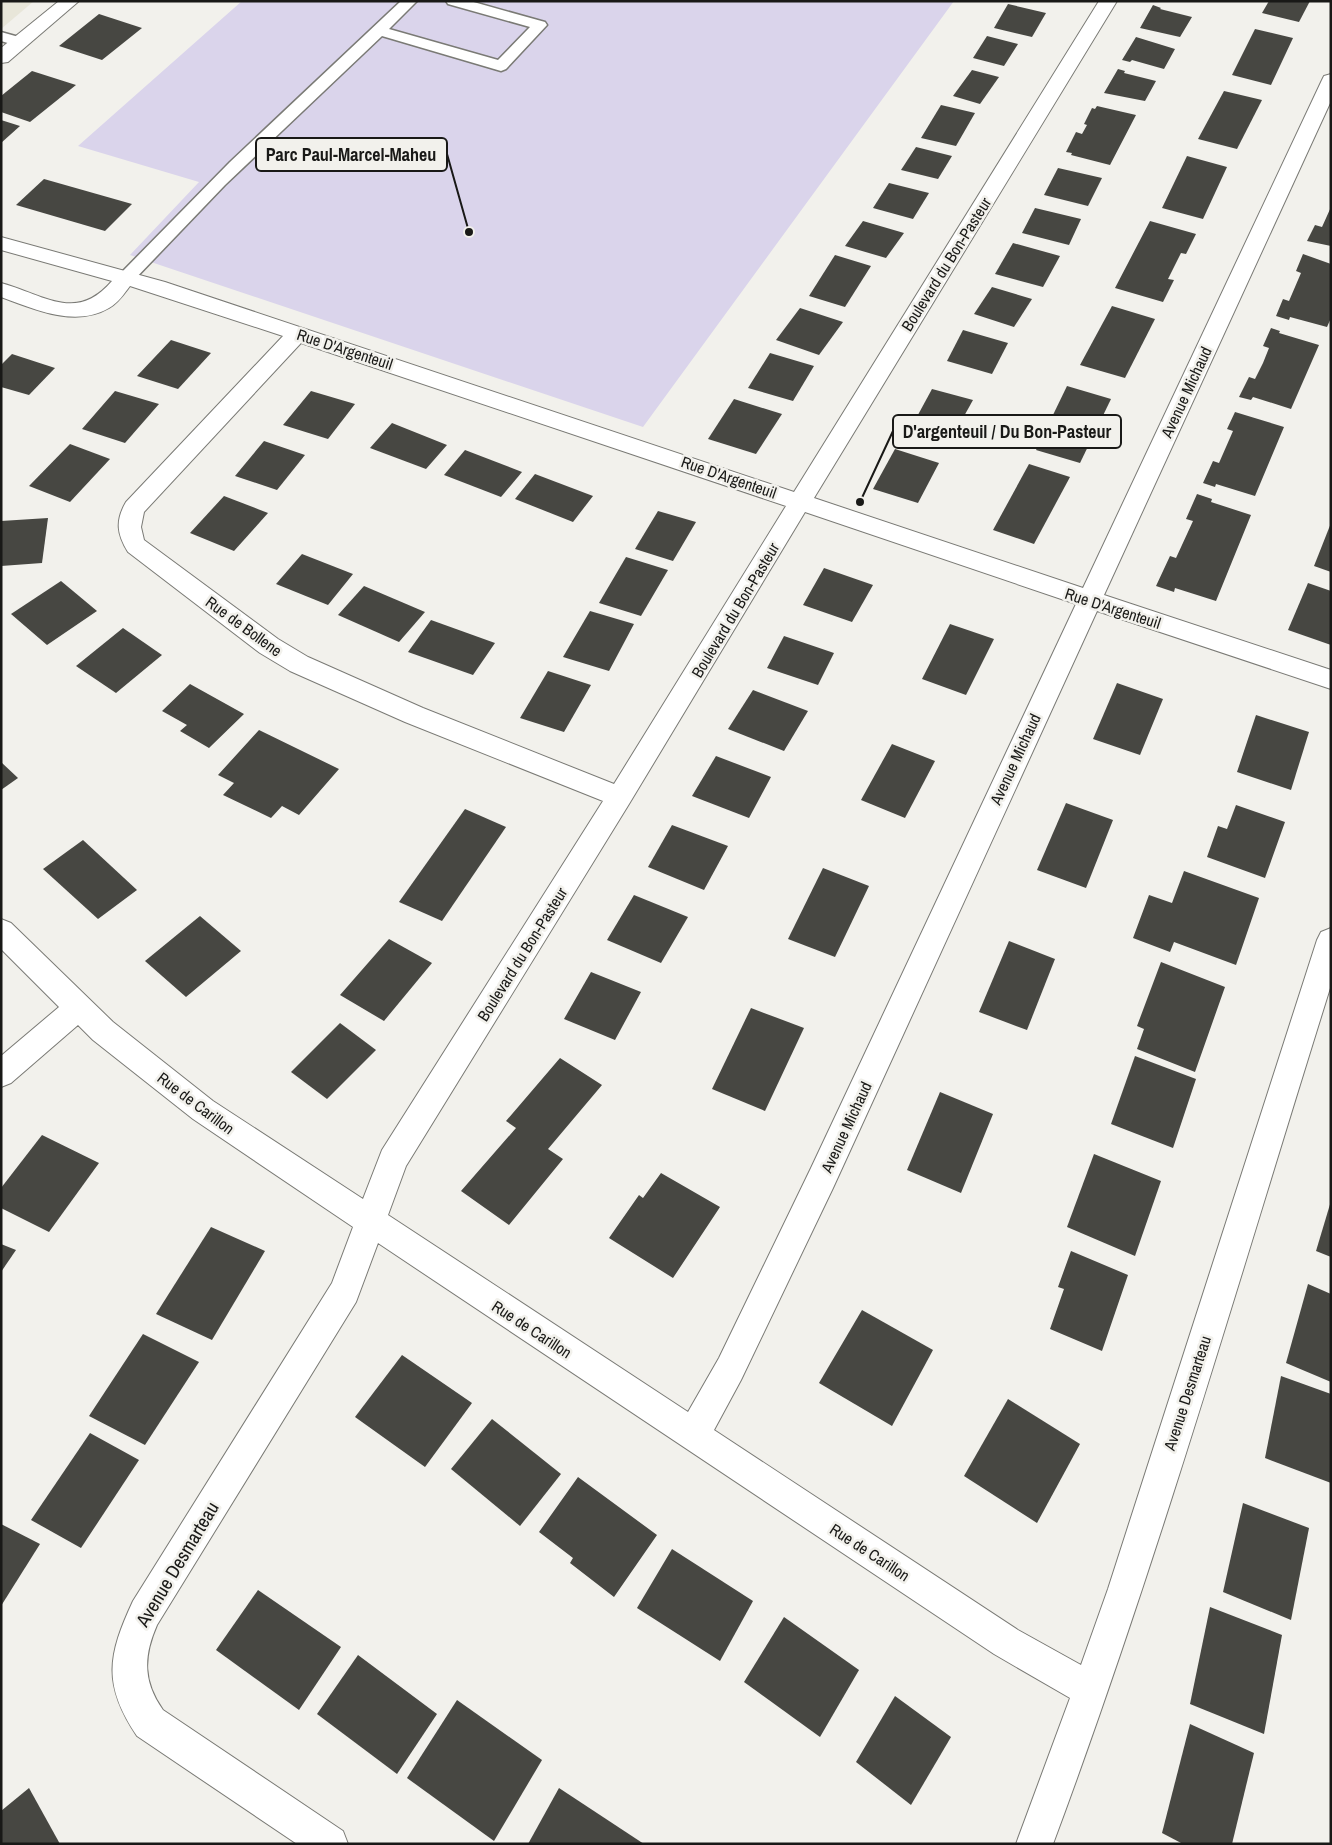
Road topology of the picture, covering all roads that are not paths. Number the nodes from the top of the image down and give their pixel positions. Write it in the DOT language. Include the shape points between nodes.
graph roads {
  1 [pos="70,1"];
  2 [pos="410,1"];
  3 [pos="453,1"];
  4 [pos="1108,1"];
  5 [pos="477,4"];
  6 [pos="379,32"];
  7 [pos="1,36"];
  8 [pos="21,42"];
  9 [pos="1,58"];
  10 [pos="1331,80"];
  11 [pos="1,243"];
  12 [pos="126,278"];
  13 [pos="1,290"];
  14 [pos="298,333"];
  15 [pos="801,501"];
  16 [pos="1089,600"];
  17 [pos="1331,680"];
  18 [pos="620,797"];
  19 [pos="1,931"];
  20 [pos="1331,940"];
  21 [pos="78,1008"];
  22 [pos="1,1074"];
  23 [pos="370,1222"];
  24 [pos="693,1435"];
  25 [pos="1090,1690"];
  26 [pos="330,1844"];
  27 [pos="1034,1844"];
  1 -- 8 [label="street"];
  2 -- 6 [label="lane"];
  3 -- 5 [label="lane"];
  4 -- 15 [label="street, Boulevard du Bon-Pasteur"];
  5 -- 6 [label="lane" via="540,25 501,66"];
  6 -- 12 [label="lane" via="226,175"];
  7 -- 8 [label="lane"];
  8 -- 9 [label="street"];
  10 -- 16 [label="street, Avenue Michaud"];
  11 -- 12 [label="street, Rue D'Argenteuil"];
  12 -- 13 [label="street" via="102,303 83,310 65,309"];
  12 -- 14 [label="street, Rue D'Argenteuil"];
  14 -- 15 [label="street, Rue D'Argenteuil"];
  14 -- 18 [label="street, Rue de Bollene" via="134,508 128,524 131,539 269,646 298,664 414,715"];
  15 -- 16 [label="street, Rue D'Argenteuil"];
  15 -- 18 [label="street, Boulevard du Bon-Pasteur"];
  16 -- 17 [label="street, Rue D'Argenteuil"];
  16 -- 24 [label="street, Avenue Michaud" via="822,1178 730,1368"];
  18 -- 23 [label="street, Boulevard du Bon-Pasteur" via="393,1160"];
  19 -- 21 [label="street, Rue de Carillon"];
  20 -- 25 [label="street, Avenue Desmarteau"];
  21 -- 22 [label="street"];
  21 -- 23 [label="street, Rue de Carillon" via="203,1110"];
  23 -- 24 [label="street, Rue de Carillon"];
  23 -- 26 [label="street, Avenue Desmarteau" via="345,1291 145,1613 129,1662 133,1696 150,1723"];
  24 -- 25 [label="street, Rue de Carillon" via="1006,1642"];
  25 -- 27 [label="street, Avenue Desmarteau"];
}
